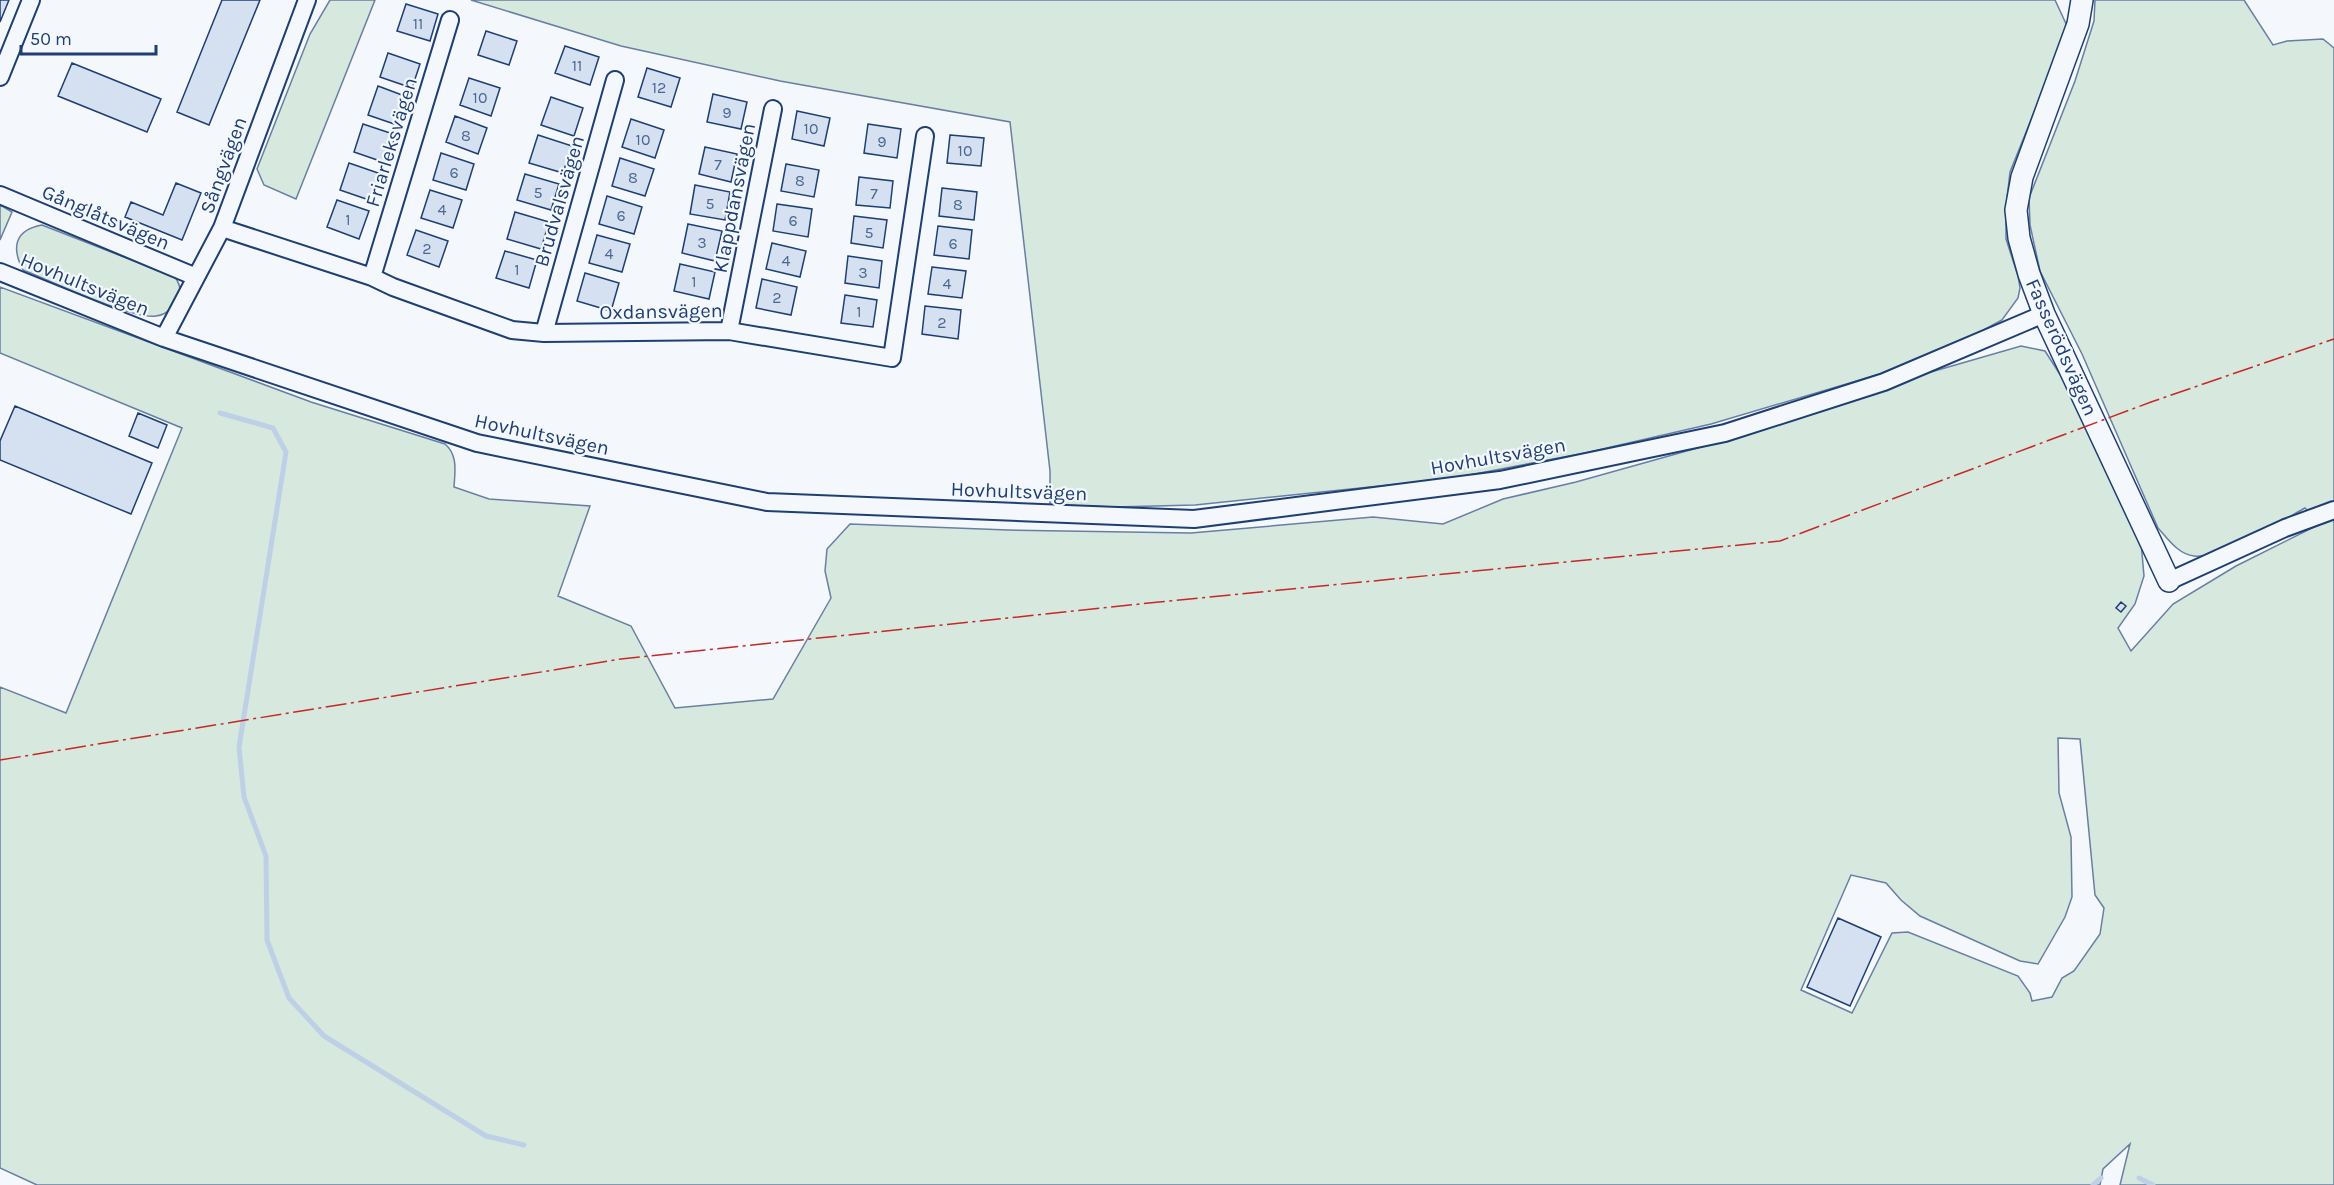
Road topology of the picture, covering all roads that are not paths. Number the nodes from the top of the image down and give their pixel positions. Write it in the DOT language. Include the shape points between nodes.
graph roads {
  1 [pos="31,0"];
  2 [pos="307,0"];
  3 [pos="2082,0"];
  4 [pos="450,20"];
  5 [pos="0,77"];
  6 [pos="615,80"];
  7 [pos="773,109"];
  8 [pos="925,136"];
  9 [pos="0,195"];
  10 [pos="222,228"];
  11 [pos="0,273"];
  12 [pos="196,277"];
  13 [pos="372,277"];
  14 [pos="2044,314"];
  15 [pos="729,331"];
  16 [pos="544,333"];
  17 [pos="164,338"];
  18 [pos="2334,510"];
  19 [pos="2169,581"];
  1 -- 5 [label="street"];
  2 -- 10 [label="street, Sångvägen"];
  3 -- 14 [label="street, Fasserödsvägen" via="2078,24 2022,177 2016,210 2019,238"];
  4 -- 13 [label="street, Friarleksvägen"];
  6 -- 16 [label="street, Brudvalsvägen"];
  7 -- 15 [label="street, Klappdansvägen"];
  8 -- 15 [label="street, Oxdansvägen" via="892,358"];
  9 -- 12 [label="street, Gånglåtsvägen"];
  10 -- 12 [label="street, Sångvägen"];
  10 -- 13 [label="street, Oxdansvägen"];
  11 -- 17 [label="street, Hovhultsvägen"];
  12 -- 17 [label="street, Sångvägen"];
  13 -- 16 [label="street, Oxdansvägen" via="512,330"];
  14 -- 17 [label="street, Hovhultsvägen" via="1884,382 1725,433 1500,480 1194,519 766,502 477,443"];
  14 -- 19 [label="street, Fasserödsvägen"];
  15 -- 16 [label="street, Oxdansvägen"];
  18 -- 19 [label="street"];
}
